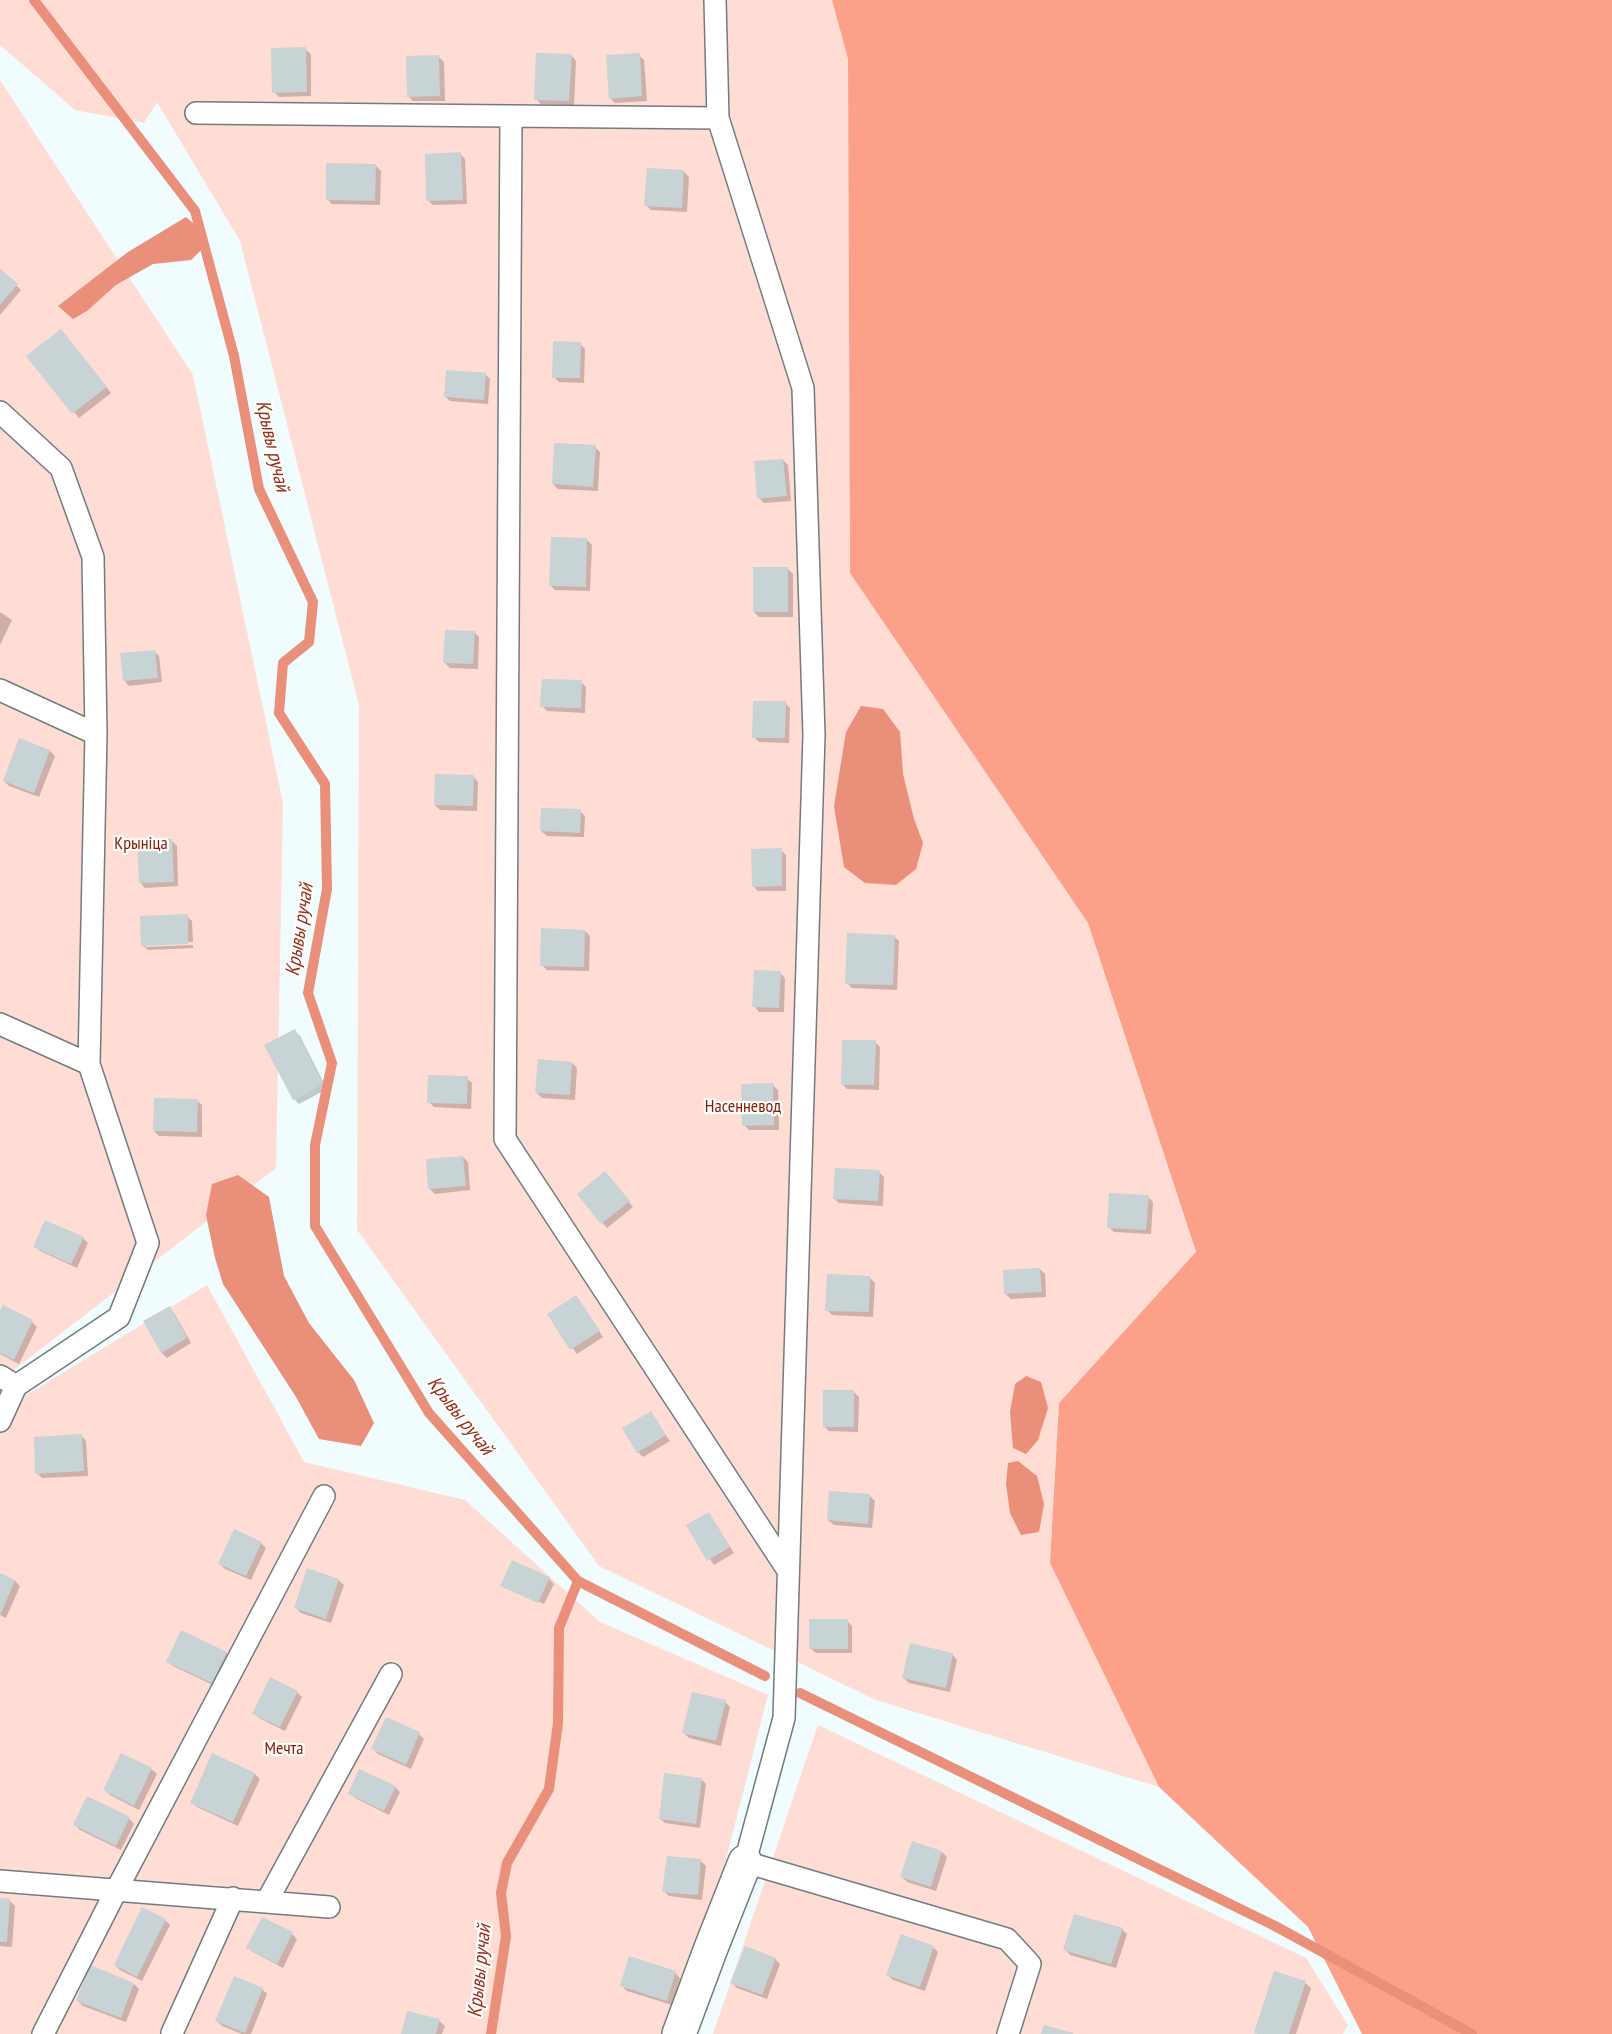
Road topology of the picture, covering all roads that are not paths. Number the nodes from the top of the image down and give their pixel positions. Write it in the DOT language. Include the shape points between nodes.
graph roads {
  1 [pos="715,0"];
  2 [pos="196,113"];
  3 [pos="511,117"];
  4 [pos="718,117"];
  5 [pos="0,412"];
  6 [pos="0,690"];
  7 [pos="96,734"];
  8 [pos="0,1024"];
  9 [pos="89,1064"];
  10 [pos="8,1381"];
  11 [pos="0,1421"];
  12 [pos="324,1496"];
  13 [pos="787,1569"];
  14 [pos="391,1674"];
  15 [pos="746,1862"];
  16 [pos="0,1881"];
  17 [pos="117,1889"];
  18 [pos="233,1899"];
  19 [pos="267,1901"];
  20 [pos="329,1907"];
  21 [pos="172,2033"];
  22 [pos="43,2034"];
  23 [pos="679,2034"];
  24 [pos="1008,2034"];
  1 -- 4 [label="lane"];
  2 -- 3 [label="lane"];
  3 -- 4 [label="lane"];
  3 -- 13 [label="lane" via="505,1139"];
  4 -- 13 [label="lane" via="803,388 814,735"];
  5 -- 7 [label="lane" via="61,468 93,557"];
  6 -- 7 [label="lane"];
  7 -- 9 [label="lane"];
  8 -- 9 [label="lane"];
  9 -- 10 [label="lane" via="148,1243 119,1317"];
  10 -- 11 [label="lane"];
  12 -- 17 [label="lane"];
  13 -- 15 [label="lane" via="784,1718"];
  14 -- 19 [label="lane"];
  15 -- 23 [label="street"];
  15 -- 24 [label="lane" via="1007,1939 1030,1964"];
  16 -- 17 [label="lane"];
  17 -- 18 [label="lane"];
  17 -- 22 [label="lane"];
  18 -- 19 [label="lane"];
  18 -- 21 [label="lane"];
  19 -- 20 [label="lane"];
}
